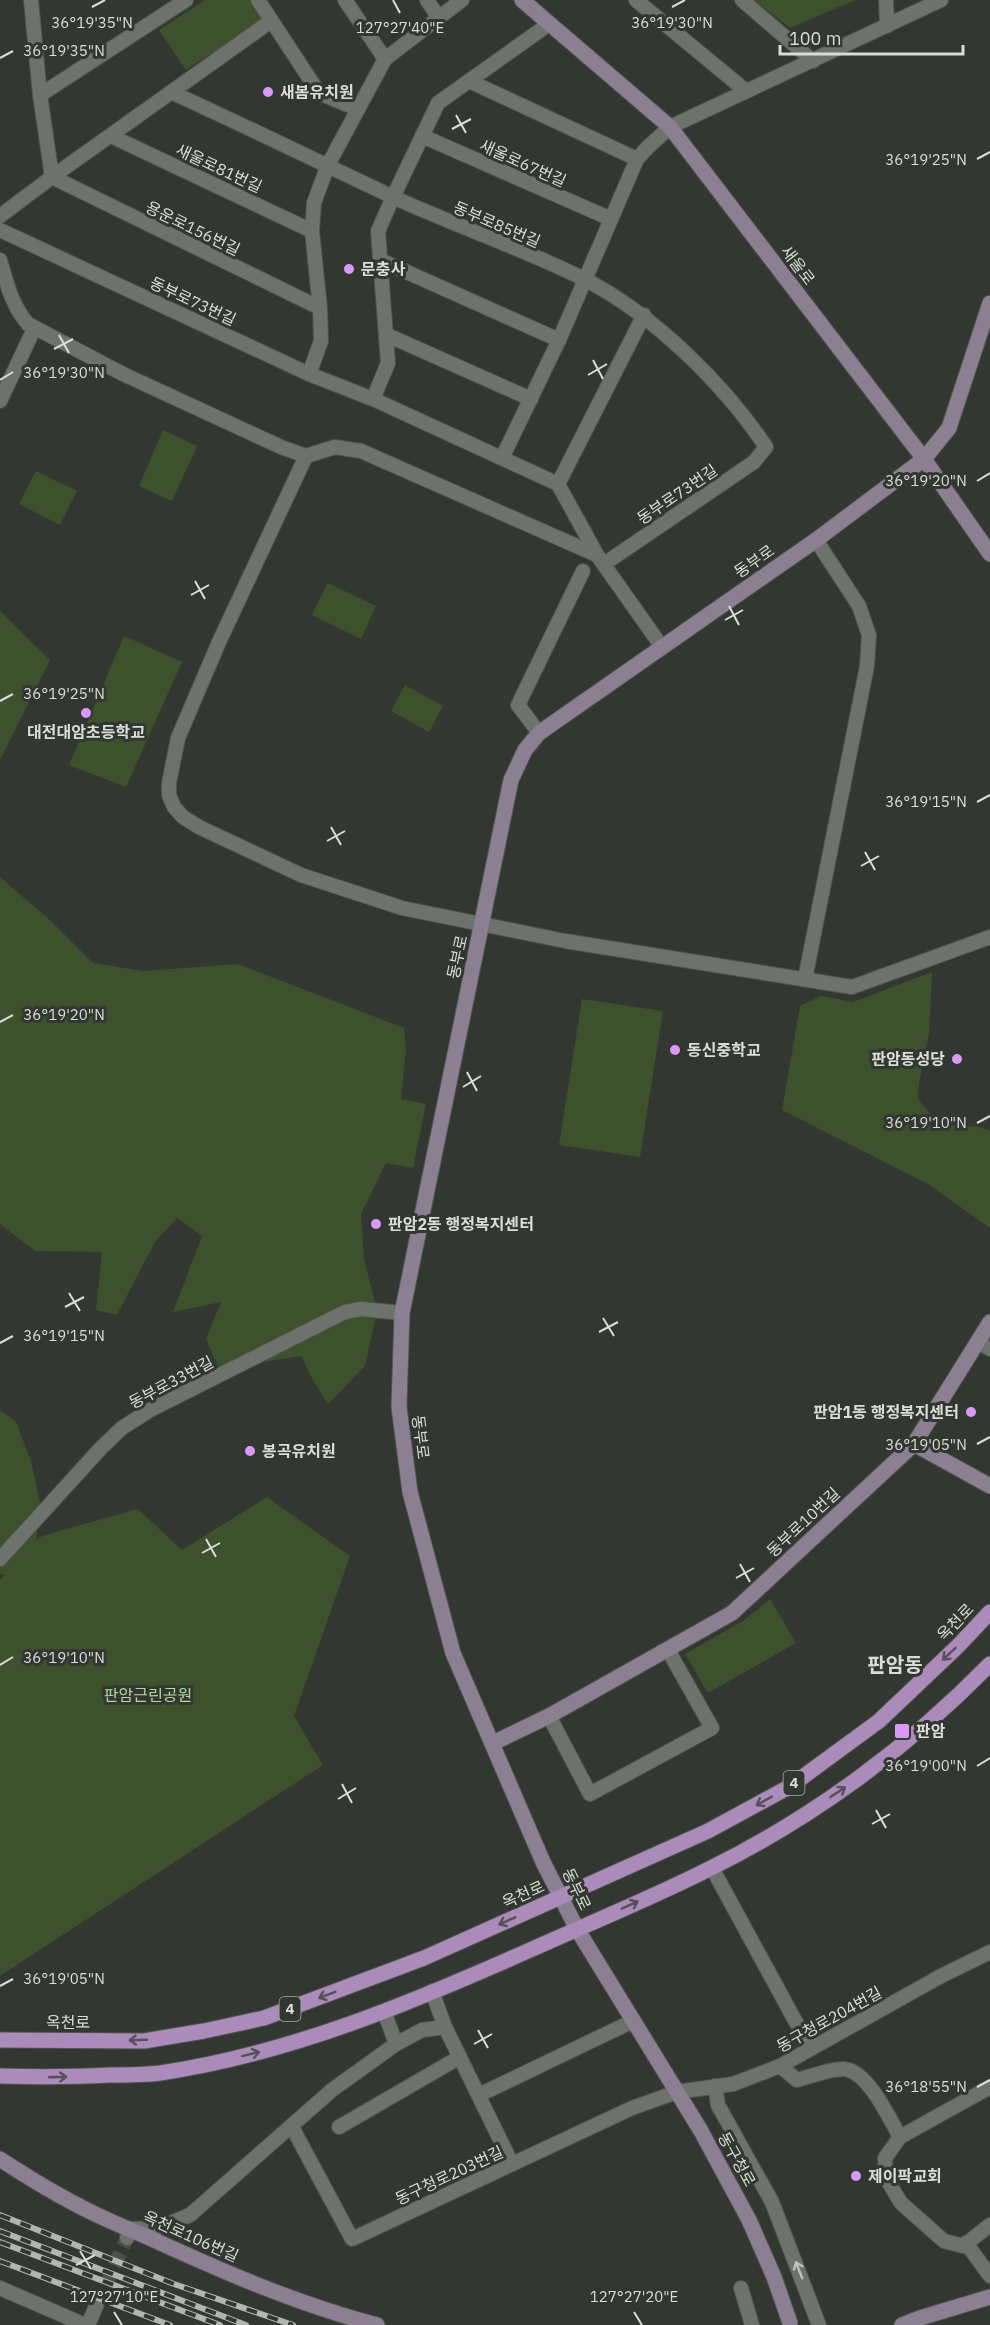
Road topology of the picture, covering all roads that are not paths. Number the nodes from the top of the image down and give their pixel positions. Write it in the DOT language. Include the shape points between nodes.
graph roads {
  1 [pos="32,0"];
  2 [pos="186,0"];
  3 [pos="258,0"];
  4 [pos="345,0"];
  5 [pos="427,0"];
  6 [pos="462,0"];
  7 [pos="522,0"];
  8 [pos="636,0"];
  9 [pos="742,0"];
  10 [pos="886,0"];
  11 [pos="941,0"];
  12 [pos="439,18"];
  13 [pos="271,21"];
  14 [pos="549,24"];
  15 [pos="886,26"];
  16 [pos="385,59"];
  17 [pos="813,61"];
  18 [pos="469,81"];
  19 [pos="746,91"];
  20 [pos="171,92"];
  21 [pos="40,95"];
  22 [pos="358,109"];
  23 [pos="670,127"];
  24 [pos="111,136"];
  25 [pos="422,136"];
  26 [pos="637,159"];
  27 [pos="328,165"];
  28 [pos="52,177"];
  29 [pos="393,197"];
  30 [pos="0,216"];
  31 [pos="611,219"];
  32 [pos="0,230"];
  33 [pos="312,231"];
  34 [pos="0,261"];
  35 [pos="382,261"];
  36 [pos="585,280"];
  37 [pos="990,303"];
  38 [pos="320,308"];
  39 [pos="644,315"];
  40 [pos="34,329"];
  41 [pos="387,335"];
  42 [pos="559,339"];
  43 [pos="309,374"];
  44 [pos="373,399"];
  45 [pos="531,399"];
  46 [pos="0,401"];
  47 [pos="766,447"];
  48 [pos="306,456"];
  49 [pos="502,458"];
  50 [pos="924,459"];
  51 [pos="558,484"];
  52 [pos="816,540"];
  53 [pos="990,554"];
  54 [pos="600,560"];
  55 [pos="583,571"];
  56 [pos="662,647"];
  57 [pos="540,734"];
  58 [pos="482,925"];
  59 [pos="990,937"];
  60 [pos="805,979"];
  61 [pos="402,1313"];
  62 [pos="990,1322"];
  63 [pos="984,1345"];
  64 [pos="914,1444"];
  65 [pos="990,1486"];
  66 [pos="0,1559"];
  67 [pos="990,1612"];
  68 [pos="668,1650"];
  69 [pos="990,1664"];
  70 [pos="549,1716"];
  71 [pos="493,1743"];
  72 [pos="712,1868"];
  73 [pos="561,1898"];
  74 [pos="576,1929"];
  75 [pos="990,1952"];
  76 [pos="432,1991"];
  77 [pos="384,2011"];
  78 [pos="633,2021"];
  79 [pos="445,2027"];
  80 [pos="0,2040"];
  81 [pos="396,2044"];
  82 [pos="810,2048"];
  83 [pos="460,2057"];
  84 [pos="780,2066"];
  85 [pos="0,2076"];
  86 [pos="715,2086"];
  87 [pos="990,2087"];
  88 [pos="677,2092"];
  89 [pos="478,2095"];
  90 [pos="292,2127"];
  91 [pos="339,2127"];
  92 [pos="900,2137"];
  93 [pos="0,2159"];
  94 [pos="512,2164"];
  95 [pos="990,2225"];
  96 [pos="128,2234"];
  97 [pos="966,2243"];
  98 [pos="990,2276"];
  99 [pos="0,2288"];
  100 [pos="741,2288"];
  101 [pos="990,2297"];
  102 [pos="97,2304"];
  103 [pos="790,2323"];
  104 [pos="86,2325"];
  105 [pos="377,2325"];
  106 [pos="752,2325"];
  107 [pos="819,2325"];
  108 [pos="902,2325"];
  1 -- 21 [label="street"];
  2 -- 21 [label="street"];
  3 -- 13 [label="street"];
  4 -- 16 [label="street"];
  5 -- 12 [label="street"];
  6 -- 12 [label="street"];
  7 -- 14 [label="main road, 새울로"];
  8 -- 19 [label="street"];
  9 -- 17 [label="street"];
  10 -- 15 [label="street"];
  11 -- 15 [label="street"];
  12 -- 16 [label="street"];
  13 -- 20 [label="street"];
  13 -- 22 [label="street" via="319,93"];
  14 -- 18 [label="street"];
  14 -- 23 [label="main road, 새울로"];
  15 -- 17 [label="street"];
  16 -- 22 [label="street"];
  17 -- 19 [label="street"];
  18 -- 25 [label="street" via="438,103"];
  18 -- 26 [label="street"];
  19 -- 23 [label="street"];
  20 -- 24 [label="street"];
  20 -- 27 [label="street, 동부로85번길"];
  21 -- 28 [label="street"];
  22 -- 27 [label="street"];
  23 -- 26 [label="street"];
  23 -- 50 [label="main road, 새울로"];
  24 -- 28 [label="street"];
  24 -- 33 [label="street, 새울로81번길"];
  25 -- 29 [label="street"];
  25 -- 31 [label="street, 새울로67번길"];
  26 -- 31 [label="street"];
  27 -- 29 [label="street, 동부로85번길"];
  27 -- 33 [label="street" via="314,203"];
  28 -- 30 [label="street"];
  28 -- 38 [label="street, 용운로156번길"];
  29 -- 35 [label="street" via="378,231"];
  29 -- 36 [label="street, 동부로85번길"];
  31 -- 36 [label="street"];
  32 -- 43 [label="street, 동부로73번길"];
  33 -- 38 [label="street"];
  34 -- 40 [label="street" via="19,314"];
  35 -- 41 [label="street"];
  35 -- 42 [label="street"];
  36 -- 39 [label="street, 동부로85번길"];
  36 -- 42 [label="street"];
  37 -- 50 [label="main road, 동부로" via="949,428"];
  38 -- 43 [label="street" via="321,341"];
  39 -- 47 [label="street, 동부로85번길" via="712,381"];
  39 -- 51 [label="street"];
  40 -- 46 [label="street"];
  40 -- 48 [label="street" via="216,418"];
  41 -- 44 [label="street" via="388,363"];
  41 -- 45 [label="street"];
  42 -- 45 [label="street"];
  43 -- 44 [label="street, 동부로73번길"];
  44 -- 49 [label="street, 동부로73번길"];
  45 -- 49 [label="street"];
  47 -- 54 [label="street, 동부로73번길" via="754,462"];
  48 -- 54 [label="street" via="334,447 361,451"];
  48 -- 58 [label="street, 동부로" via="178,738 169,795 183,817 199,827 301,875 402,908"];
  49 -- 51 [label="street, 동부로73번길"];
  50 -- 52 [label="main road, 동부로"];
  50 -- 53 [label="main road, 새울로"];
  51 -- 54 [label="street"];
  52 -- 56 [label="main road, 동부로"];
  52 -- 60 [label="street" via="859,606 869,635 867,666"];
  54 -- 56 [label="street"];
  55 -- 57 [label="street" via="518,705"];
  56 -- 57 [label="main road, 동부로"];
  57 -- 58 [label="main road, 동부로" via="525,750 511,780"];
  58 -- 60 [label="street, 동부로"];
  58 -- 61 [label="main road, 동부로"];
  59 -- 60 [label="street, 동부로" via="852,987"];
  61 -- 66 [label="street, 동부로33번길" via="361,1309 345,1312 150,1410 101,1448"];
  61 -- 71 [label="main road, 동부로" via="399,1407 410,1492 453,1653"];
  62 -- 63 [label="main road, 동부로10번길"];
  63 -- 64 [label="main road, 동부로10번길"];
  64 -- 65 [label="main road"];
  64 -- 68 [label="main road, 동부로10번길" via="732,1613"];
  67 -- 73 [label="main road, 옥천로 / 4, one-way" via="879,1721 789,1787 708,1831"];
  68 -- 70 [label="main road, 동부로10번길"];
  68 -- 70 [label="street" via="712,1728 590,1794"];
  72 -- 69 [label="main road, 4, one-way" via="780,1830 859,1778 958,1697"];
  70 -- 71 [label="main road, 동부로10번길"];
  71 -- 73 [label="main road, 동부로"];
  74 -- 72 [label="main road, 4, one-way"];
  72 -- 82 [label="street"];
  73 -- 74 [label="main road, 동부로"];
  73 -- 80 [label="main road, 옥천로 / 4, one-way" via="424,1958 264,2018 144,2041"];
  74 -- 76 [label="main road, 4"];
  74 -- 78 [label="main road, 동구청로"];
  75 -- 82 [label="street, 동구청로204번길"];
  76 -- 77 [label="main road, 4"];
  76 -- 79 [label="street"];
  77 -- 81 [label="street"];
  85 -- 77 [label="main road, 4, one-way" via="157,2073 301,2042"];
  78 -- 88 [label="main road, 동구청로"];
  78 -- 89 [label="street"];
  79 -- 81 [label="street" via="422,2030"];
  79 -- 83 [label="street"];
  81 -- 90 [label="street" via="332,2090"];
  82 -- 84 [label="street, 동구청로204번길"];
  83 -- 89 [label="street"];
  83 -- 91 [label="street"];
  84 -- 86 [label="street, 동구청로204번길" via="733,2084"];
  84 -- 92 [label="street" via="797,2080 843,2069 859,2074"];
  86 -- 88 [label="street, 동구청로204번길"];
  107 -- 86 [label="street, one-way" via="772,2202 718,2105"];
  87 -- 92 [label="street"];
  88 -- 94 [label="street, 동구청로203번길" via="632,2108"];
  88 -- 103 [label="main road, 동구청로" via="749,2220"];
  89 -- 94 [label="street"];
  90 -- 94 [label="street, 동구청로203번길" via="352,2240"];
  90 -- 96 [label="street" via="190,2216"];
  92 -- 97 [label="street" via="885,2158 886,2178 896,2195 945,2241 963,2246"];
  93 -- 96 [label="main road, 옥천로106번길"];
  95 -- 97 [label="street"];
  96 -- 105 [label="main road, 옥천로106번길" via="272,2290"];
  97 -- 98 [label="street"];
  99 -- 104 [label="street"];
  100 -- 106 [label="street"];
  101 -- 108 [label="main road"];
  102 -- 104 [label="street"];
}
